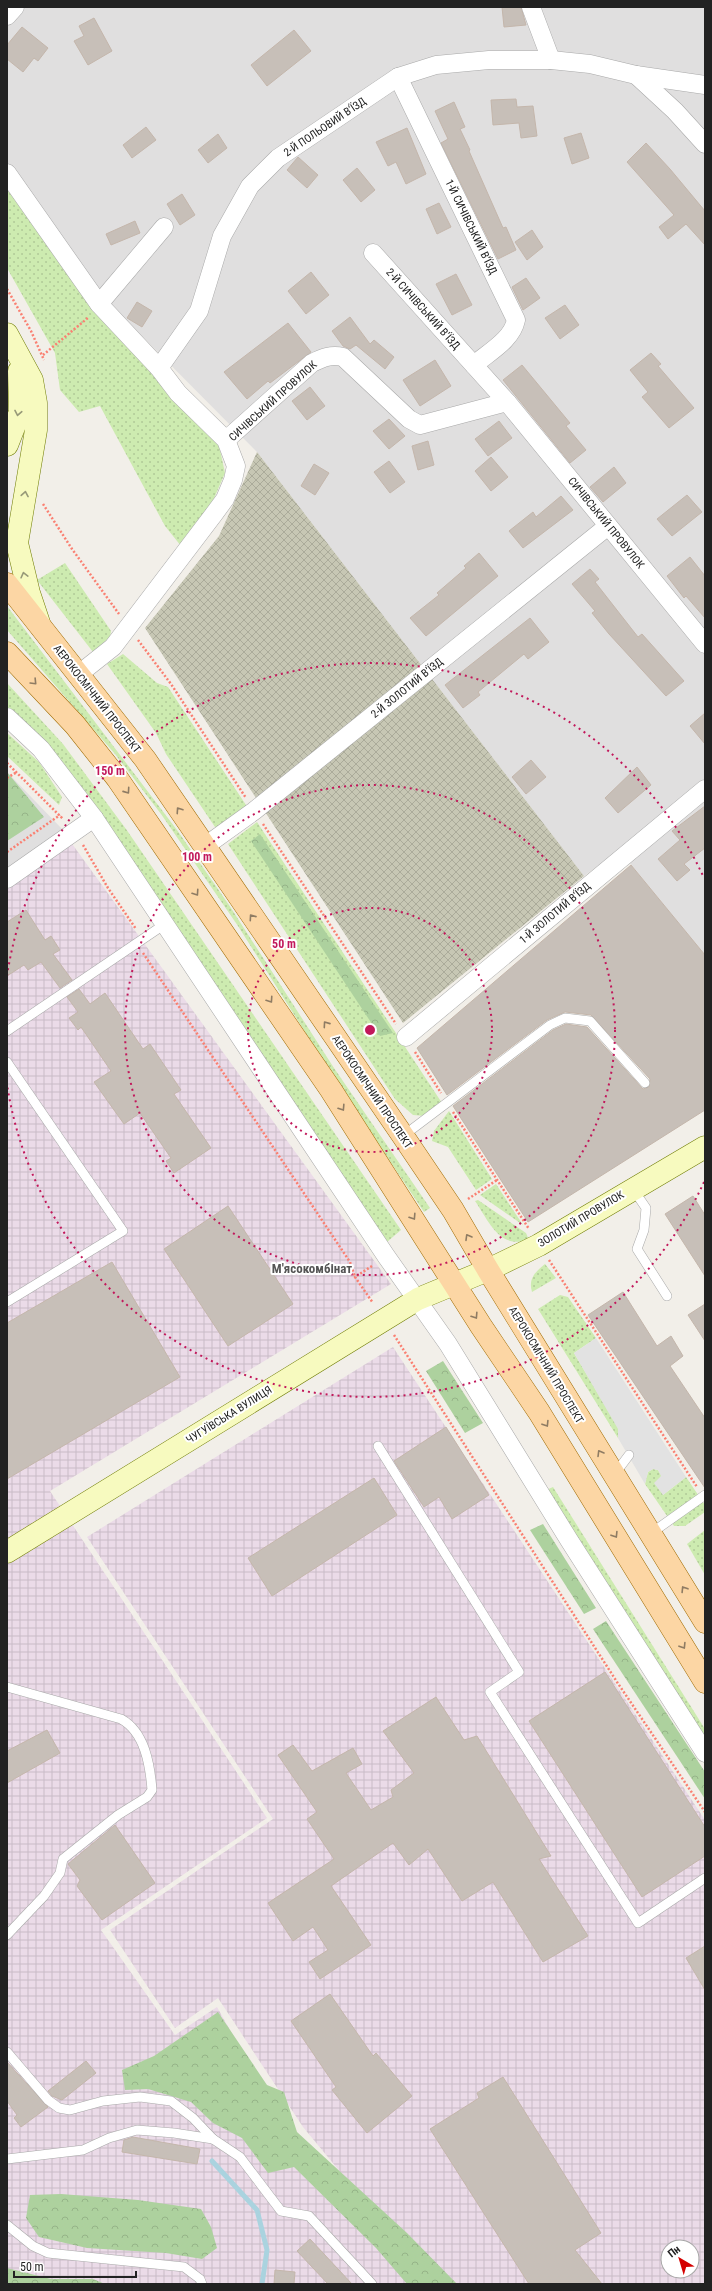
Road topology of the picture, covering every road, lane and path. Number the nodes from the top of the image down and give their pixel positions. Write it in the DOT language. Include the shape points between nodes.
graph roads {
  1 [pos="15,7"];
  2 [pos="531,7"];
  3 [pos="7,16"];
  4 [pos="551,60"];
  5 [pos="636,75"];
  6 [pos="398,77"];
  7 [pos="705,85"];
  8 [pos="705,144"];
  9 [pos="7,173"];
  10 [pos="164,227"];
  11 [pos="373,253"];
  12 [pos="100,305"];
  13 [pos="10,340"];
  14 [pos="43,355"];
  15 [pos="474,364"];
  16 [pos="159,368"];
  17 [pos="507,402"];
  18 [pos="226,440"];
  19 [pos="7,445"];
  20 [pos="41,501"];
  21 [pos="608,526"];
  22 [pos="7,584"];
  23 [pos="40,626"];
  24 [pos="129,628"];
  25 [pos="705,644"];
  26 [pos="7,653"];
  27 [pos="79,674"];
  28 [pos="7,717"];
  29 [pos="7,763"];
  30 [pos="17,772"];
  31 [pos="7,778"];
  32 [pos="705,789"];
  33 [pos="37,791"];
  34 [pos="254,811"];
  35 [pos="60,815"];
  36 [pos="94,818"];
  37 [pos="204,847"];
  38 [pos="7,852"];
  39 [pos="94,861"];
  40 [pos="7,879"];
  41 [pos="165,924"];
  42 [pos="139,941"];
  43 [pos="7,1031"];
  44 [pos="406,1037"];
  45 [pos="7,1062"];
  46 [pos="646,1084"];
  47 [pos="448,1103"];
  48 [pos="403,1136"];
  49 [pos="705,1147"];
  50 [pos="496,1180"];
  51 [pos="633,1189"];
  52 [pos="466,1201"];
  53 [pos="539,1245"];
  54 [pos="374,1265"];
  55 [pos="488,1270"];
  56 [pos="355,1277"];
  57 [pos="454,1283"];
  58 [pos="667,1296"];
  59 [pos="418,1299"];
  60 [pos="7,1302"];
  61 [pos="372,1303"];
  62 [pos="392,1333"];
  63 [pos="378,1446"];
  64 [pos="629,1455"];
  65 [pos="614,1476"];
  66 [pos="704,1496"];
  67 [pos="650,1534"];
  68 [pos="7,1552"];
  69 [pos="705,1622"];
  70 [pos="705,1682"];
  71 [pos="7,1687"];
  72 [pos="705,1753"];
  73 [pos="705,1812"];
  74 [pos="705,1878"];
  75 [pos="7,1935"];
  76 [pos="7,2052"];
  77 [pos="213,2139"];
  78 [pos="7,2159"];
  79 [pos="7,2225"];
  80 [pos="202,2284"];
  81 [pos="372,2284"];
  1 -- 3 [label="street"];
  2 -- 4 [label="street"];
  4 -- 5 [label="street, 2-Й ПОЛЬОВИЙ В’ЇЗД" via="590,64"];
  4 -- 6 [label="street, 2-Й ПОЛЬОВИЙ В’ЇЗД" via="490,60 436,65"];
  5 -- 7 [label="street, 2-Й ПОЛЬОВИЙ В’ЇЗД"];
  5 -- 8 [label="street" via="675,111"];
  6 -- 15 [label="street, 1-Й СИЧІВСЬКИЙ В’ЇЗД" via="516,320 514,329 507,337"];
  6 -- 16 [label="street, 2-Й ПОЛЬОВИЙ В’ЇЗД" via="278,158 250,186 222,236 199,311"];
  9 -- 12 [label="street"];
  10 -- 12 [label="street"];
  11 -- 15 [label="street, 2-Й СИЧІВСЬКИЙ В’ЇЗД"];
  12 -- 14 [label="path"];
  12 -- 16 [label="street"];
  13 -- 19 [label="main road, one-way" via="19,371 20,412"];
  23 -- 13 [label="main road, one-way" via="17,543 36,430 36,403 32,380"];
  15 -- 17 [label="street, СИЧІВСЬКИЙ ПРОВУЛОК"];
  16 -- 18 [label="street" via="178,393"];
  17 -- 18 [label="street, СИЧІВСЬКИЙ ПРОВУЛОК" via="420,425 409,419 343,358 324,357 312,363"];
  17 -- 21 [label="street, СИЧІВСЬКИЙ ПРОВУЛОК"];
  18 -- 24 [label="street, СИЧІВСЬКИЙ ПРОВУЛОК" via="236,466 234,480 225,499"];
  20 -- 24 [label="path" via="72,550"];
  21 -- 25 [label="street, СИЧІВСЬКИЙ ПРОВУЛОК"];
  21 -- 34 [label="street, 2-Й ЗОЛОТИЙ В’ЇЗД"];
  22 -- 23 [label="main road, АЕРОКОСМІЧНИЙ ПРОСПЕКТ"];
  23 -- 27 [label="main road, АЕРОКОСМІЧНИЙ ПРОСПЕКТ"];
  24 -- 27 [label="street, СИЧІВСЬКИЙ ПРОВУЛОК" via="113,647"];
  24 -- 34 [label="path" via="171,684"];
  26 -- 57 [label="main road, one-way" via="75,725 117,778 331,1090"];
  37 -- 27 [label="main road, АЕРОКОСМІЧНИЙ ПРОСПЕКТ, one-way" via="145,759"];
  28 -- 36 [label="street" via="41,749"];
  29 -- 30 [label="path"];
  30 -- 31 [label="path"];
  30 -- 33 [label="path"];
  32 -- 44 [label="street, 1-Й ЗОЛОТИЙ В’ЇЗД"];
  34 -- 37 [label="street, 2-Й ЗОЛОТИЙ В’ЇЗД"];
  34 -- 44 [label="path"];
  35 -- 38 [label="path"];
  36 -- 40 [label="street"];
  36 -- 41 [label="street"];
  48 -- 37 [label="main road, АЕРОКОСМІЧНИЙ ПРОСПЕКТ, one-way"];
  39 -- 42 [label="path" via="108,888 136,928"];
  41 -- 42 [label="lane"];
  41 -- 59 [label="street" via="386,1256"];
  42 -- 43 [label="lane"];
  42 -- 56 [label="path" via="143,953 350,1262"];
  44 -- 47 [label="path"];
  45 -- 60 [label="lane" via="123,1231"];
  46 -- 47 [label="lane" via="590,1021 565,1018 550,1025"];
  47 -- 48 [label="lane"];
  47 -- 50 [label="path"];
  55 -- 48 [label="main road, АЕРОКОСМІЧНИЙ ПРОСПЕКТ, one-way" via="453,1210"];
  49 -- 51 [label="main road, ЗОЛОТИЙ ПРОВУЛОК"];
  50 -- 52 [label="path"];
  50 -- 53 [label="path"];
  51 -- 53 [label="main road, ЗОЛОТИЙ ПРОВУЛОК"];
  51 -- 58 [label="lane" via="646,1208 644,1230 637,1250"];
  53 -- 55 [label="main road, ЗОЛОТИЙ ПРОВУЛОК"];
  53 -- 66 [label="path"];
  54 -- 56 [label="path"];
  55 -- 57 [label="main road, ЗОЛОТИЙ ПРОВУЛОК"];
  65 -- 55 [label="main road, АЕРОКОСМІЧНИЙ ПРОСПЕКТ, one-way"];
  56 -- 61 [label="path"];
  57 -- 59 [label="main road, ЧУГУЇВСЬКА ВУЛИЦЯ"];
  57 -- 70 [label="main road, one-way" via="539,1412"];
  59 -- 68 [label="main road, ЧУГУЇВСЬКА ВУЛИЦЯ"];
  59 -- 72 [label="street"];
  62 -- 73 [label="path" via="617,1682"];
  63 -- 74 [label="lane" via="519,1672 490,1692 638,1923"];
  64 -- 65 [label="lane"];
  65 -- 67 [label="main road, АЕРОКОСМІЧНИЙ ПРОСПЕКТ"];
  66 -- 67 [label="lane"];
  69 -- 67 [label="main road, АЕРОКОСМІЧНИЙ ПРОСПЕКТ, one-way"];
  71 -- 75 [label="lane" via="128,1724 146,1752 152,1790 147,1797 118,1814 63,1860 60,1873 44,1896"];
  76 -- 77 [label="lane" via="48,2100 59,2108 70,2110 103,2101 140,2097 171,2101 193,2118"];
  77 -- 78 [label="lane" via="137,2130 109,2138 83,2150"];
  77 -- 81 [label="lane" via="240,2157 281,2211 309,2216"];
  79 -- 80 [label="lane" via="33,2246 48,2253 184,2267 200,2279"];
}
